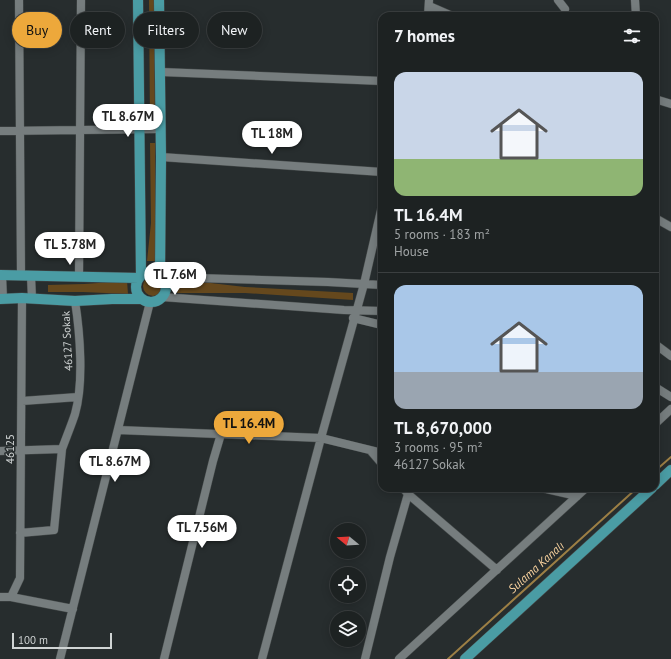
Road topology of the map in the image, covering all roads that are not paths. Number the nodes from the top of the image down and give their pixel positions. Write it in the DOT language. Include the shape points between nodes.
graph roads {
  1 [pos="20,0"];
  2 [pos="81,0"];
  3 [pos="138,0"];
  4 [pos="159,0"];
  5 [pos="558,0"];
  6 [pos="636,0"];
  7 [pos="429,3"];
  8 [pos="565,10"];
  9 [pos="445,12"];
  10 [pos="636,12"];
  11 [pos="161,72"];
  12 [pos="378,81"];
  13 [pos="659,100"];
  14 [pos="671,104"];
  15 [pos="139,129"];
  16 [pos="161,129"];
  17 [pos="80,130"];
  18 [pos="0,131"];
  19 [pos="20,131"];
  20 [pos="161,157"];
  21 [pos="378,172"];
  22 [pos="659,220"];
  23 [pos="378,223"];
  24 [pos="671,227"];
  25 [pos="1,275"];
  26 [pos="26,275"];
  27 [pos="161,276"];
  28 [pos="78,277"];
  29 [pos="140,277"];
  30 [pos="364,284"];
  31 [pos="378,286"];
  32 [pos="162,297"];
  33 [pos="1,299"];
  34 [pos="27,299"];
  35 [pos="75,301"];
  36 [pos="146,301"];
  37 [pos="378,312"];
  38 [pos="354,314"];
  39 [pos="378,323"];
  40 [pos="659,347"];
  41 [pos="671,356"];
  42 [pos="659,389"];
  43 [pos="659,393"];
  44 [pos="669,396"];
  45 [pos="78,397"];
  46 [pos="22,401"];
  47 [pos="671,409"];
  48 [pos="659,420"];
  49 [pos="118,430"];
  50 [pos="221,434"];
  51 [pos="321,438"];
  52 [pos="62,449"];
  53 [pos="370,450"];
  54 [pos="0,451"];
  55 [pos="21,452"];
  56 [pos="378,452"];
  57 [pos="378,459"];
  58 [pos="671,470"];
  59 [pos="659,481"];
  60 [pos="406,492"];
  61 [pos="407,492"];
  62 [pos="560,492"];
  63 [pos="582,492"];
  64 [pos="648,492"];
  65 [pos="578,496"];
  66 [pos="20,533"];
  67 [pos="497,570"];
  68 [pos="0,597"];
  69 [pos="11,597"];
  70 [pos="73,609"];
  71 [pos="60,659"];
  72 [pos="164,659"];
  73 [pos="262,659"];
  74 [pos="365,659"];
  75 [pos="399,659"];
  76 [pos="465,659"];
  1 -- 19 [label="street, 46125"];
  2 -- 17 [label="street"];
  3 -- 15 [label="main road"];
  4 -- 11 [label="main road"];
  5 -- 8 [label="street"];
  6 -- 10 [label="street"];
  7 -- 9 [label="street"];
  11 -- 12 [label="street"];
  11 -- 16 [label="main road"];
  13 -- 14 [label="street"];
  15 -- 16 [label="street"];
  15 -- 17 [label="street"];
  15 -- 29 [label="main road"];
  16 -- 20 [label="main road"];
  17 -- 19 [label="street"];
  17 -- 28 [label="street"];
  18 -- 19 [label="street"];
  19 -- 26 [label="street, 46125"];
  20 -- 21 [label="street"];
  20 -- 27 [label="main road"];
  22 -- 24 [label="street"];
  23 -- 30 [label="street"];
  25 -- 26 [label="main road"];
  25 -- 33 [label="street"];
  26 -- 28 [label="main road"];
  26 -- 34 [label="street, 46125"];
  27 -- 29 [label="main road" via="150,272"];
  27 -- 30 [label="street"];
  27 -- 32 [label="main road" via="166,285"];
  28 -- 29 [label="main road"];
  29 -- 36 [label="main road" via="136,287 138,296"];
  30 -- 31 [label="street"];
  30 -- 38 [label="street"];
  32 -- 36 [label="main road"];
  32 -- 38 [label="street"];
  33 -- 34 [label="main road"];
  34 -- 35 [label="main road"];
  34 -- 46 [label="street, 46125"];
  35 -- 36 [label="main road"];
  35 -- 45 [label="street, 46127 Sokak" via="80,362"];
  36 -- 49 [label="street"];
  37 -- 38 [label="street"];
  38 -- 39 [label="street"];
  38 -- 51 [label="street"];
  40 -- 41 [label="street"];
  42 -- 44 [label="street"];
  43 -- 44 [label="street"];
  45 -- 46 [label="street"];
  45 -- 52 [label="street, 46127 Sokak" via="75,414"];
  46 -- 55 [label="street, 46125"];
  47 -- 48 [label="street"];
  49 -- 50 [label="street"];
  49 -- 70 [label="street"];
  50 -- 51 [label="street"];
  50 -- 72 [label="street"];
  51 -- 53 [label="street"];
  51 -- 73 [label="street"];
  52 -- 55 [label="street"];
  52 -- 66 [label="street, 46127 Sokak" via="54,530"];
  53 -- 56 [label="street"];
  53 -- 57 [label="street"];
  54 -- 55 [label="street"];
  55 -- 66 [label="street, 46125"];
  58 -- 59 [label="main road"];
  60 -- 74 [label="street"];
  61 -- 67 [label="street"];
  62 -- 65 [label="street"];
  63 -- 65 [label="street"];
  64 -- 76 [label="main road"];
  65 -- 67 [label="street"];
  66 -- 69 [label="street, 46125" via="20,578"];
  67 -- 75 [label="street"];
  68 -- 69 [label="street"];
  69 -- 70 [label="street"];
  70 -- 71 [label="street"];
}
